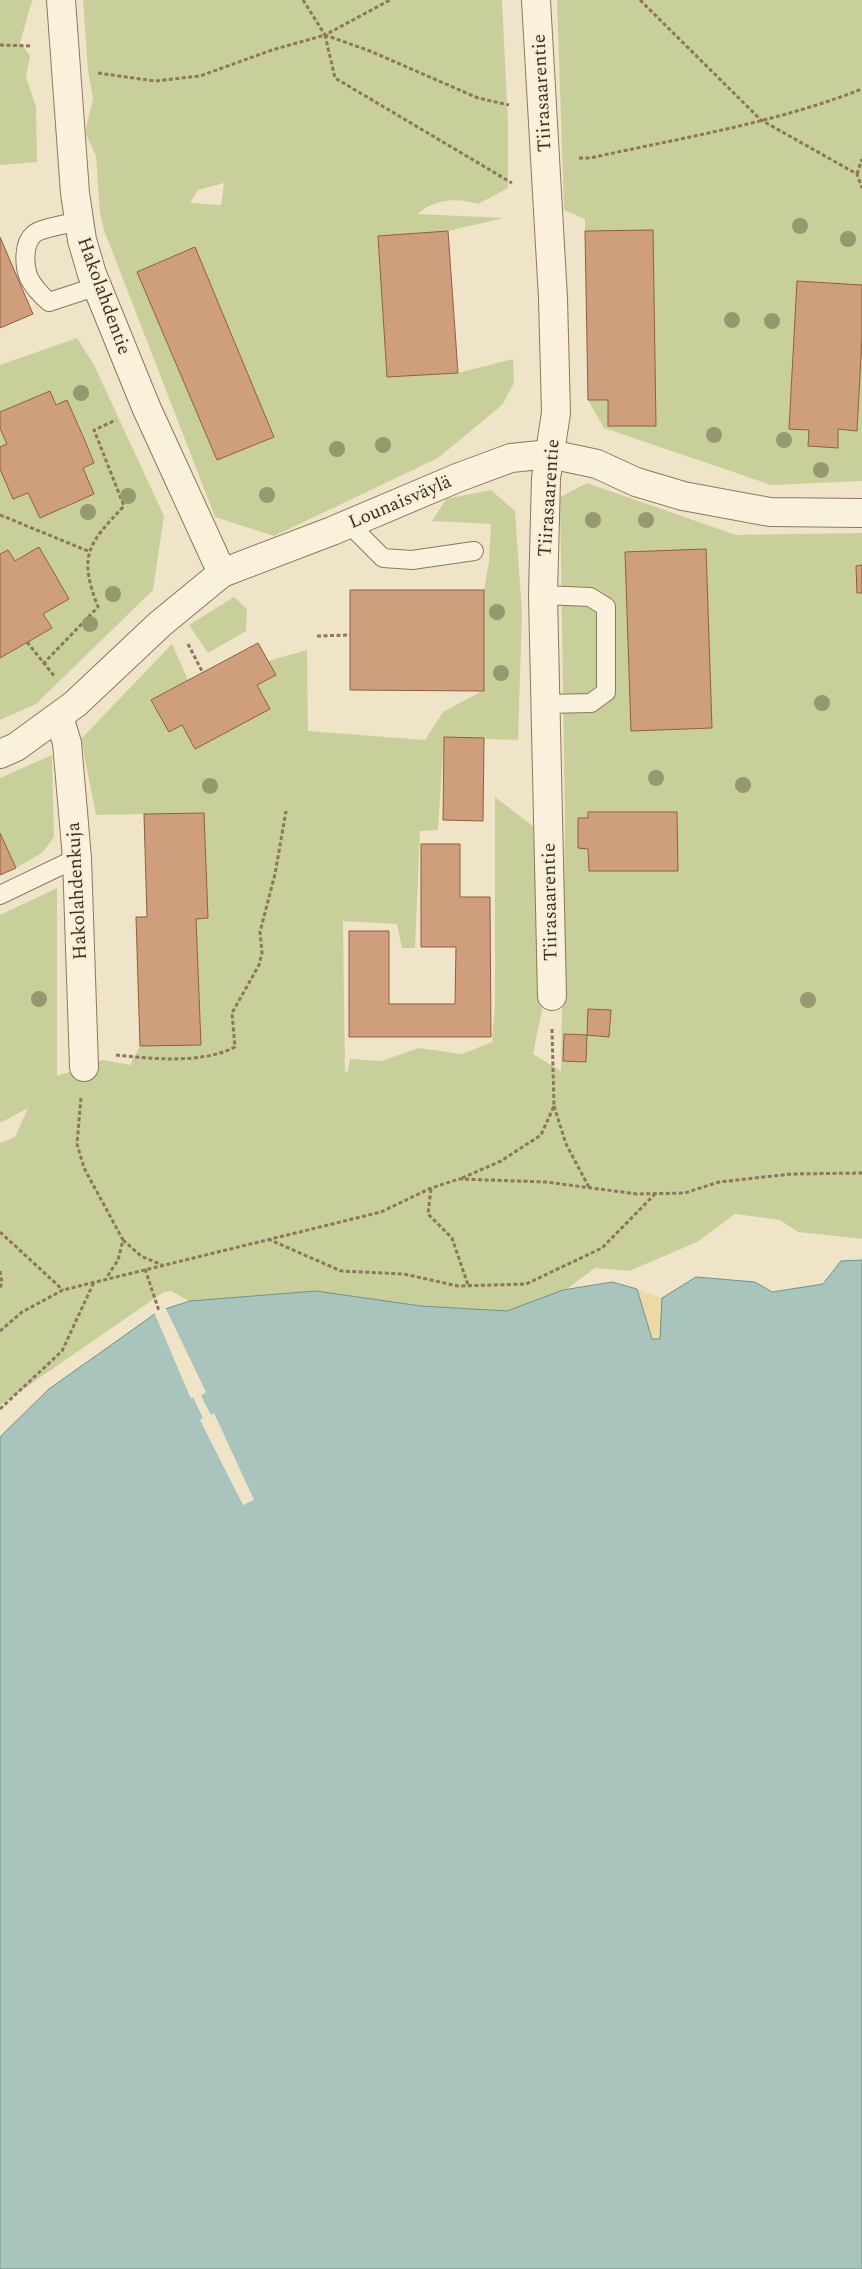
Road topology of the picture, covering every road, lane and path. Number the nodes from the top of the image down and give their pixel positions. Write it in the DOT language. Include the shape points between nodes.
graph roads {
  1 [pos="61,0"];
  2 [pos="303,0"];
  3 [pos="390,0"];
  4 [pos="536,0"];
  5 [pos="640,0"];
  6 [pos="326,35"];
  7 [pos="0,45"];
  8 [pos="39,46"];
  9 [pos="92,72"];
  10 [pos="862,89"];
  11 [pos="514,106"];
  12 [pos="761,120"];
  13 [pos="574,158"];
  14 [pos="862,159"];
  15 [pos="857,174"];
  16 [pos="517,186"];
  17 [pos="862,188"];
  18 [pos="79,221"];
  19 [pos="98,286"];
  20 [pos="146,407"];
  21 [pos="550,454"];
  22 [pos="862,512"];
  23 [pos="0,515"];
  24 [pos="349,524"];
  25 [pos="88,551"];
  26 [pos="474,551"];
  27 [pos="222,573"];
  28 [pos="544,595"];
  29 [pos="350,635"];
  30 [pos="316,636"];
  31 [pos="186,640"];
  32 [pos="27,642"];
  33 [pos="37,655"];
  34 [pos="43,664"];
  35 [pos="203,672"];
  36 [pos="545,704"];
  37 [pos="59,717"];
  38 [pos="0,754"];
  39 [pos="286,811"];
  40 [pos="76,858"];
  41 [pos="0,895"];
  42 [pos="552,996"];
  43 [pos="83,1059"];
  44 [pos="554,1106"];
  45 [pos="862,1173"];
  46 [pos="459,1179"];
  47 [pos="431,1188"];
  48 [pos="591,1190"];
  49 [pos="655,1194"];
  50 [pos="0,1232"];
  51 [pos="268,1239"];
  52 [pos="122,1240"];
  53 [pos="162,1265"];
  54 [pos="145,1269"];
  55 [pos="0,1272"];
  56 [pos="107,1278"];
  57 [pos="94,1281"];
  58 [pos="468,1285"];
  59 [pos="0,1288"];
  60 [pos="63,1290"];
  61 [pos="159,1311"];
  62 [pos="0,1331"];
  63 [pos="0,1409"];
  1 -- 18 [label="street, Hakolahdentie"];
  2 -- 6 [label="path"];
  3 -- 6 [label="path"];
  4 -- 21 [label="street, Tiirasaarentie" via="553,298 556,413"];
  5 -- 12 [label="path"];
  6 -- 9 [label="path" via="200,76 155,81"];
  6 -- 11 [label="path" via="478,98"];
  6 -- 16 [label="path" via="336,78"];
  7 -- 8 [label="path"];
  10 -- 12 [label="path" via="835,100"];
  12 -- 13 [label="path" via="590,158"];
  12 -- 15 [label="path"];
  14 -- 15 [label="path"];
  15 -- 17 [label="path"];
  18 -- 19 [label="street, Hakolahdentie"];
  18 -- 19 [label="lane" via="35,233 28,241 25,256 28,277 38,293 49,302"];
  19 -- 20 [label="street, Hakolahdentie"];
  20 -- 25 [label="path" via="94,430 124,506 101,530"];
  20 -- 27 [label="street, Hakolahdentie"];
  21 -- 22 [label="street, Lounaisväylä" via="596,464 636,482 683,496 770,512"];
  21 -- 24 [label="street, Lounaisväylä" via="511,458"];
  21 -- 28 [label="street, Tiirasaarentie" via="546,478"];
  23 -- 25 [label="path"];
  24 -- 26 [label="lane" via="383,558 412,560"];
  24 -- 27 [label="street, Lounaisväylä"];
  25 -- 34 [label="path" via="88,581 98,607"];
  27 -- 37 [label="street, Lounaisväylä" via="160,624"];
  28 -- 36 [label="street, Tiirasaarentie"];
  28 -- 36 [label="lane" via="590,597 606,607 606,692 591,703"];
  29 -- 30 [label="path"];
  31 -- 35 [label="path"];
  32 -- 33 [label="path"];
  36 -- 42 [label="street, Tiirasaarentie"];
  37 -- 38 [label="street, Lounaisväylä"];
  37 -- 40 [label="street, Hakolahdenkuja" via="67,742"];
  39 -- 43 [label="path" via="260,932 262,953 259,965 232,1013 235,1046 219,1055"];
  40 -- 41 [label="lane"];
  40 -- 43 [label="street, Hakolahdenkuja"];
  42 -- 44 [label="path"];
  43 -- 52 [label="path" via="77,1144 84,1168"];
  44 -- 46 [label="path" via="541,1135 501,1161"];
  44 -- 48 [label="path" via="566,1144"];
  45 -- 49 [label="path" via="792,1174 719,1182 685,1192"];
  46 -- 47 [label="path"];
  46 -- 48 [label="path" via="546,1182"];
  47 -- 51 [label="path" via="381,1212"];
  47 -- 58 [label="path" via="428,1214 452,1238"];
  48 -- 49 [label="path"];
  49 -- 58 [label="path" via="602,1248 526,1284"];
  50 -- 60 [label="path"];
  51 -- 53 [label="path"];
  51 -- 58 [label="path" via="341,1271 404,1274 458,1286"];
  52 -- 53 [label="path" via="141,1256"];
  52 -- 56 [label="path" via="118,1260"];
  53 -- 54 [label="path"];
  54 -- 56 [label="path"];
  54 -- 61 [label="path"];
  55 -- 59 [label="path"];
  56 -- 57 [label="path"];
  57 -- 60 [label="path"];
  57 -- 63 [label="path" via="62,1351"];
  60 -- 62 [label="path" via="22,1312"];
}
